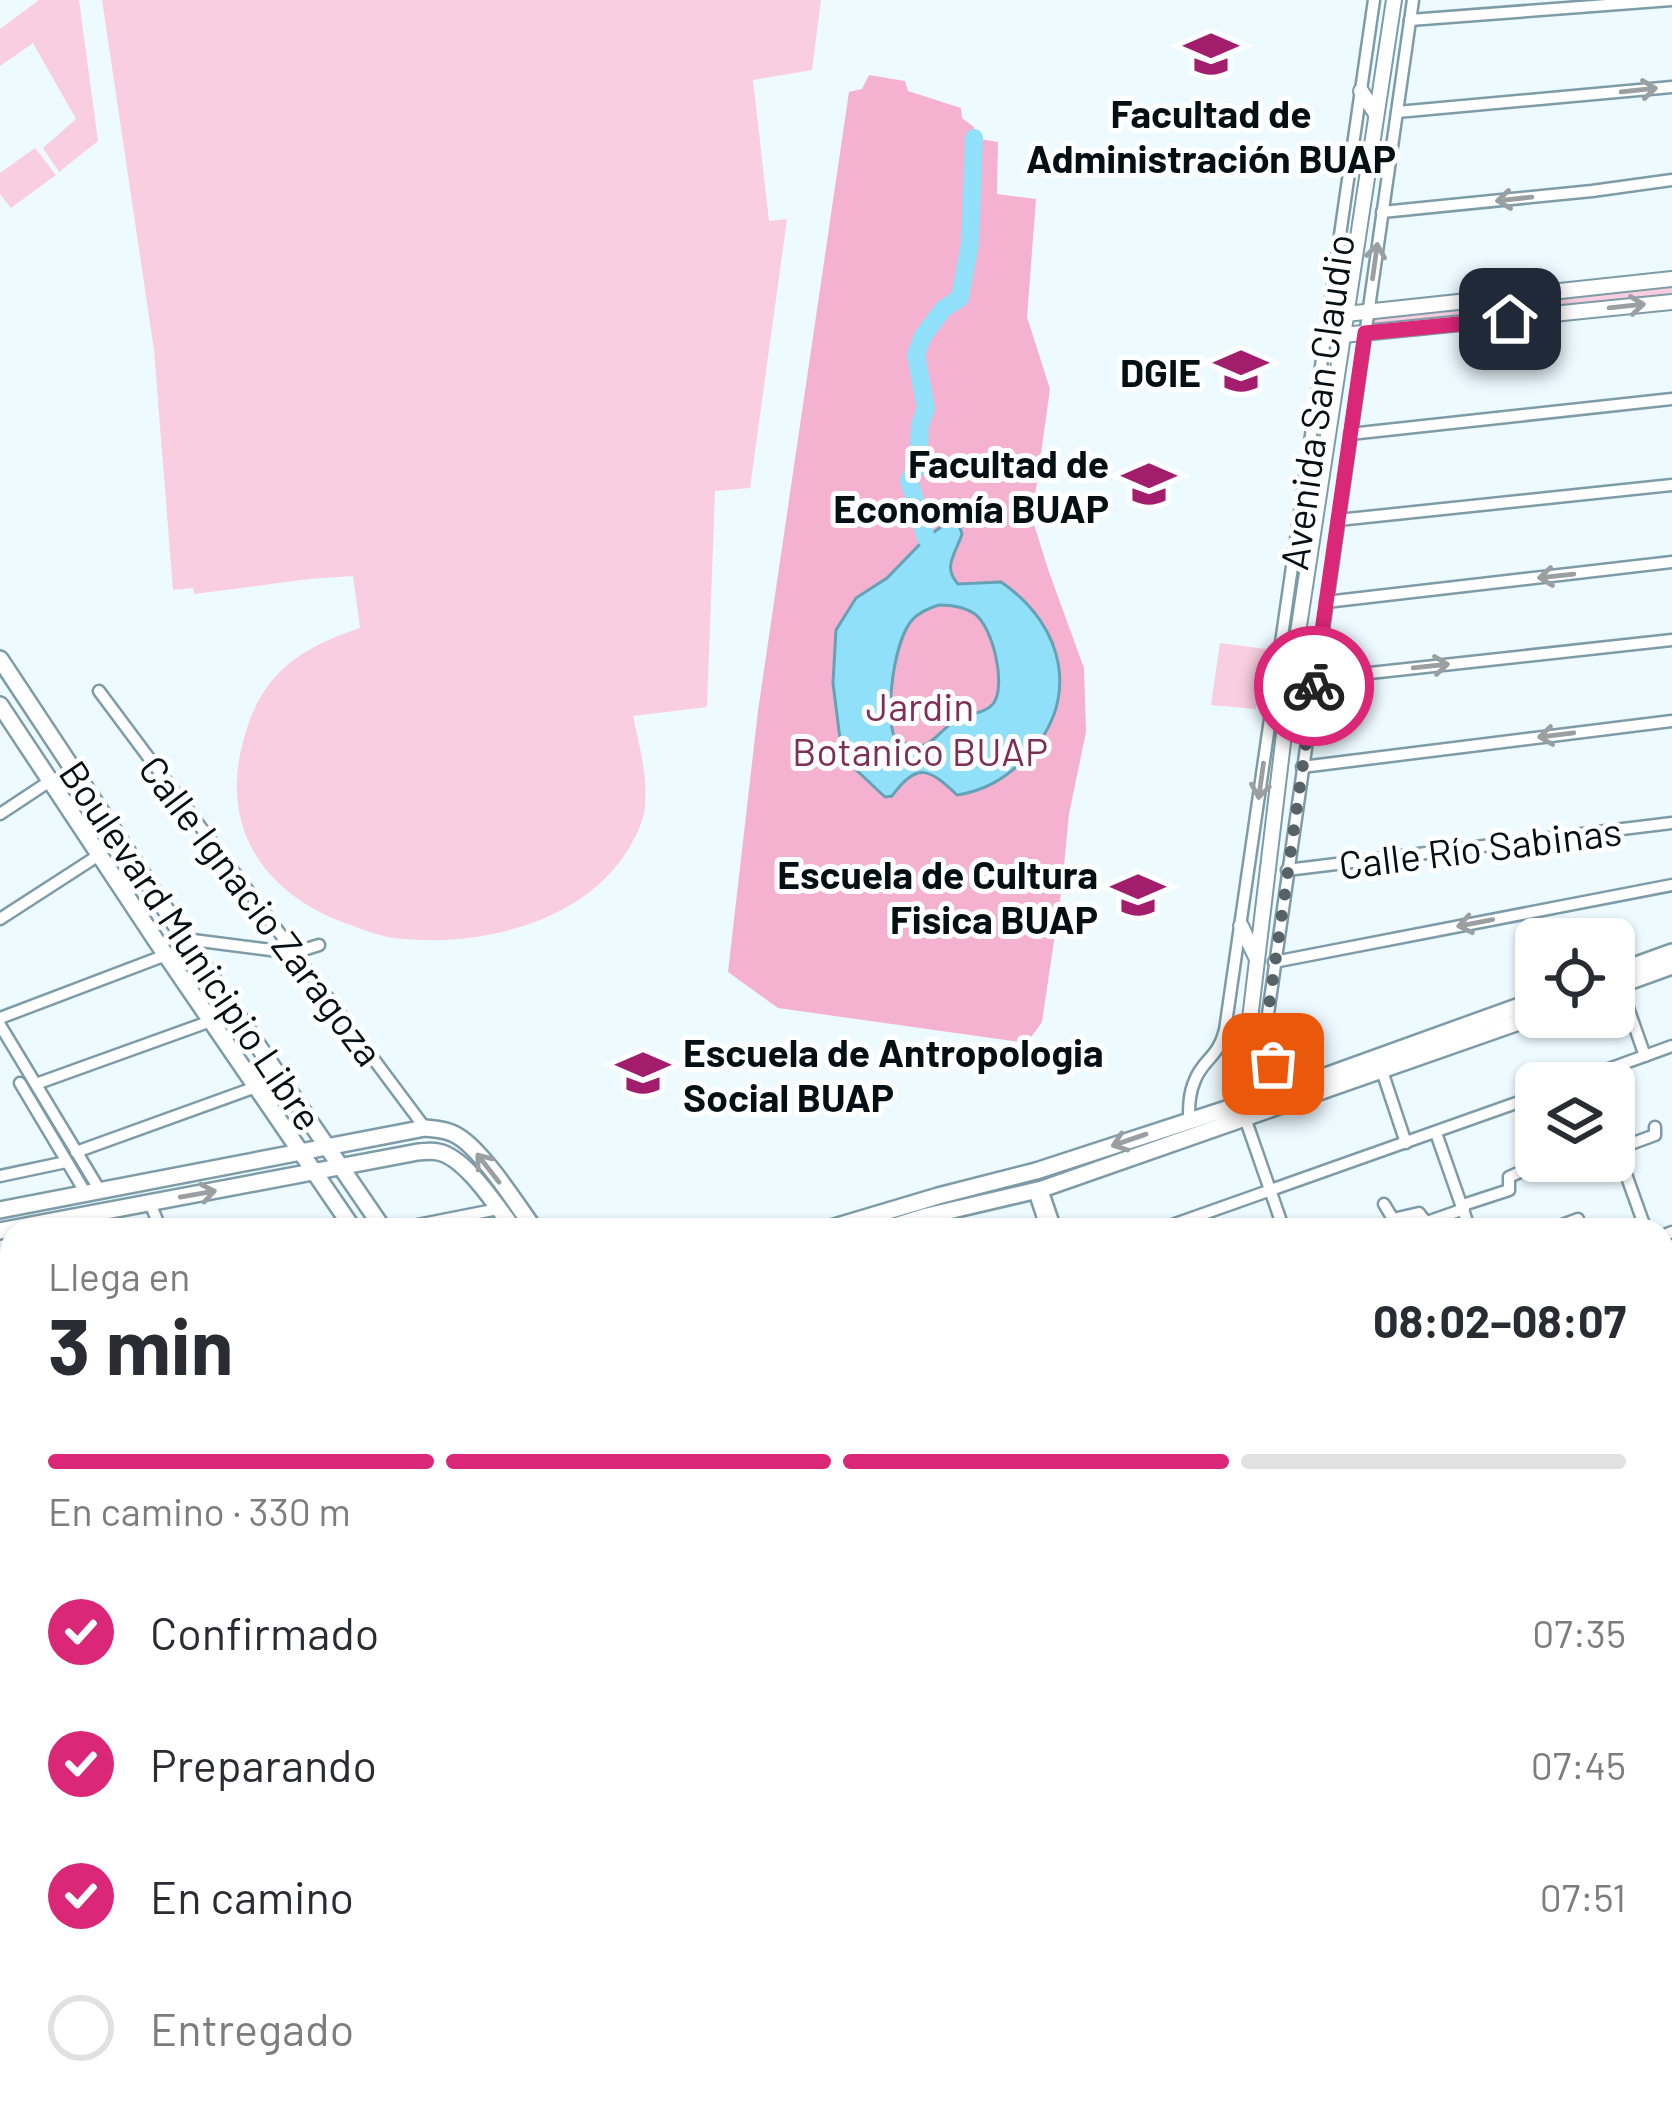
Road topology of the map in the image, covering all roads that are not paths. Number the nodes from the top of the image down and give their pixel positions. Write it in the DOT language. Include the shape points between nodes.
graph roads {
  1 [pos="1374,0"];
  2 [pos="1394,0"];
  3 [pos="1413,0"];
  4 [pos="1672,0"];
  5 [pos="1410,20"];
  6 [pos="1672,87"];
  7 [pos="1360,91"];
  8 [pos="1397,112"];
  9 [pos="1376,115"];
  10 [pos="1672,180"];
  11 [pos="1382,212"];
  12 [pos="1672,279"];
  13 [pos="1467,301"];
  14 [pos="1672,302"];
  15 [pos="1368,311"];
  16 [pos="1346,314"];
  17 [pos="1469,323"];
  18 [pos="1365,333"];
  19 [pos="1343,335"];
  20 [pos="1672,399"];
  21 [pos="1357,434"];
  22 [pos="1672,485"];
  23 [pos="1338,520"];
  24 [pos="1672,562"];
  25 [pos="1326,602"];
  26 [pos="1672,640"];
  27 [pos="0,659"];
  28 [pos="1315,679"];
  29 [pos="100,691"];
  30 [pos="0,707"];
  31 [pos="1672,721"];
  32 [pos="1302,766"];
  33 [pos="50,781"];
  34 [pos="0,814"];
  35 [pos="1672,823"];
  36 [pos="99,855"];
  37 [pos="1287,870"];
  38 [pos="1268,878"];
  39 [pos="1672,885"];
  40 [pos="1283,896"];
  41 [pos="0,919"];
  42 [pos="1241,926"];
  43 [pos="185,939"];
  44 [pos="319,945"];
  45 [pos="1672,952"];
  46 [pos="294,953"];
  47 [pos="166,955"];
  48 [pos="1256,957"];
  49 [pos="1274,962"];
  50 [pos="1672,966"];
  51 [pos="1635,972"];
  52 [pos="1635,977"];
  53 [pos="1515,1008"];
  54 [pos="211,1021"];
  55 [pos="0,1022"];
  56 [pos="1515,1024"];
  57 [pos="1635,1030"];
  58 [pos="1672,1046"];
  59 [pos="1645,1056"];
  60 [pos="1631,1062"];
  61 [pos="1382,1071"];
  62 [pos="20,1083"];
  63 [pos="1306,1083"];
  64 [pos="36,1084"];
  65 [pos="256,1087"];
  66 [pos="1515,1104"];
  67 [pos="1243,1111"];
  68 [pos="1189,1120"];
  69 [pos="425,1128"];
  70 [pos="1656,1130"];
  71 [pos="1436,1132"];
  72 [pos="1635,1138"];
  73 [pos="1406,1143"];
  74 [pos="328,1146"];
  75 [pos="76,1151"];
  76 [pos="301,1152"];
  77 [pos="66,1162"];
  78 [pos="344,1168"];
  79 [pos="315,1172"];
  80 [pos="1515,1174"];
  81 [pos="0,1176"];
  82 [pos="1628,1182"];
  83 [pos="1038,1190"];
  84 [pos="92,1191"];
  85 [pos="1270,1191"];
  86 [pos="150,1203"];
  87 [pos="1384,1204"];
  88 [pos="1464,1207"];
  89 [pos="1556,1208"];
  90 [pos="498,1209"];
  91 [pos="0,1210"];
  92 [pos="76,1218"];
  93 [pos="156,1218"];
  94 [pos="346,1218"];
  95 [pos="379,1218"];
  96 [pos="451,1218"];
  97 [pos="505,1218"];
  98 [pos="526,1218"];
  99 [pos="864,1218"];
  100 [pos="921,1218"];
  101 [pos="1048,1218"];
  102 [pos="1193,1218"];
  103 [pos="1280,1218"];
  104 [pos="1392,1218"];
  105 [pos="1436,1218"];
  106 [pos="1467,1218"];
  107 [pos="1559,1218"];
  108 [pos="1642,1218"];
  1 -- 7 [label="street, Avenida San Claudio"];
  2 -- 9 [label="street, Avenida San Claudio"];
  3 -- 5 [label="street, Avenida San Claudio"];
  4 -- 5 [label="street"];
  5 -- 8 [label="street, Avenida San Claudio"];
  8 -- 6 [label="street, one-way"];
  7 -- 9 [label="street"];
  7 -- 42 [label="street, Avenida San Claudio, one-way"];
  8 -- 11 [label="street, Avenida San Claudio"];
  9 -- 16 [label="street, Avenida San Claudio"];
  10 -- 11 [label="street, one-way"];
  15 -- 11 [label="street, Avenida San Claudio, one-way"];
  12 -- 13 [label="street"];
  13 -- 15 [label="street"];
  13 -- 17 [label="street"];
  17 -- 14 [label="street, one-way"];
  15 -- 16 [label="street"];
  15 -- 18 [label="street, Avenida San Claudio"];
  16 -- 19 [label="street, Avenida San Claudio"];
  17 -- 18 [label="street"];
  18 -- 19 [label="street"];
  18 -- 21 [label="street, Avenida San Claudio"];
  19 -- 38 [label="street, Avenida San Claudio"];
  20 -- 21 [label="street"];
  21 -- 23 [label="street, Avenida San Claudio"];
  22 -- 23 [label="street"];
  23 -- 25 [label="street, Avenida San Claudio"];
  24 -- 25 [label="street, one-way"];
  25 -- 28 [label="street, Avenida San Claudio"];
  28 -- 26 [label="street, one-way"];
  27 -- 43 [label="main road, Boulevard Municipio Libre"];
  28 -- 32 [label="street, Avenida San Claudio"];
  29 -- 46 [label="street, Calle Ignacio Zaragoza"];
  30 -- 33 [label="main road, Boulevard Municipio Libre"];
  31 -- 32 [label="street, one-way"];
  32 -- 37 [label="street, Avenida San Claudio"];
  33 -- 34 [label="street"];
  33 -- 36 [label="main road, Boulevard Municipio Libre"];
  35 -- 37 [label="street, Calle Río Sabinas"];
  36 -- 41 [label="street"];
  36 -- 47 [label="main road, Boulevard Municipio Libre"];
  37 -- 40 [label="street, Avenida San Claudio"];
  38 -- 40 [label="street"];
  38 -- 48 [label="street, Avenida San Claudio"];
  39 -- 49 [label="street, one-way"];
  40 -- 49 [label="street, Avenida San Claudio"];
  42 -- 48 [label="street"];
  42 -- 68 [label="street, Avenida San Claudio" via="1223,1040 1195,1080"];
  43 -- 46 [label="street"];
  43 -- 74 [label="main road, Boulevard Municipio Libre"];
  44 -- 46 [label="street"];
  45 -- 51 [label="main road"];
  46 -- 69 [label="street, Calle Ignacio Zaragoza"];
  47 -- 54 [label="main road, Boulevard Municipio Libre"];
  47 -- 55 [label="street"];
  48 -- 67 [label="street, Avenida San Claudio"];
  49 -- 63 [label="street, Avenida San Claudio" via="1265,1051"];
  50 -- 52 [label="main road"];
  53 -- 63 [label="main road"];
  54 -- 64 [label="street"];
  54 -- 65 [label="main road, Boulevard Municipio Libre"];
  55 -- 64 [label="street"];
  56 -- 61 [label="main road"];
  57 -- 59 [label="street"];
  58 -- 59 [label="street"];
  59 -- 60 [label="street"];
  61 -- 67 [label="main road"];
  61 -- 73 [label="street"];
  62 -- 77 [label="street"];
  63 -- 67 [label="main road"];
  64 -- 75 [label="street"];
  65 -- 75 [label="street"];
  65 -- 76 [label="main road, Boulevard Municipio Libre"];
  66 -- 71 [label="street"];
  67 -- 68 [label="main road"];
  67 -- 83 [label="main road"];
  67 -- 85 [label="street, Avenida San Claudio"];
  68 -- 99 [label="main road, one-way"];
  69 -- 74 [label="main road"];
  98 -- 69 [label="main road, one-way" via="464,1140"];
  70 -- 72 [label="street"];
  71 -- 73 [label="street"];
  71 -- 88 [label="street"];
  73 -- 85 [label="street"];
  74 -- 76 [label="main road"];
  74 -- 78 [label="main road, Boulevard Municipio Libre"];
  75 -- 84 [label="street"];
  76 -- 79 [label="main road, Boulevard Municipio Libre"];
  76 -- 84 [label="main road"];
  77 -- 81 [label="street"];
  77 -- 84 [label="street"];
  78 -- 79 [label="main road"];
  78 -- 90 [label="main road" via="438,1151 467,1170"];
  78 -- 95 [label="main road, Boulevard Municipio Libre"];
  86 -- 79 [label="main road, one-way"];
  79 -- 94 [label="main road, Boulevard Municipio Libre"];
  80 -- 88 [label="street" via="1510,1190"];
  82 -- 108 [label="street"];
  83 -- 100 [label="main road"];
  83 -- 101 [label="street"];
  84 -- 91 [label="main road"];
  85 -- 102 [label="street"];
  85 -- 103 [label="street, Avenida San Claudio"];
  86 -- 92 [label="main road"];
  86 -- 93 [label="street"];
  87 -- 104 [label="street"];
  88 -- 105 [label="street"];
  88 -- 106 [label="street"];
  89 -- 107 [label="street"];
  90 -- 96 [label="street"];
  90 -- 97 [label="main road"];
}
